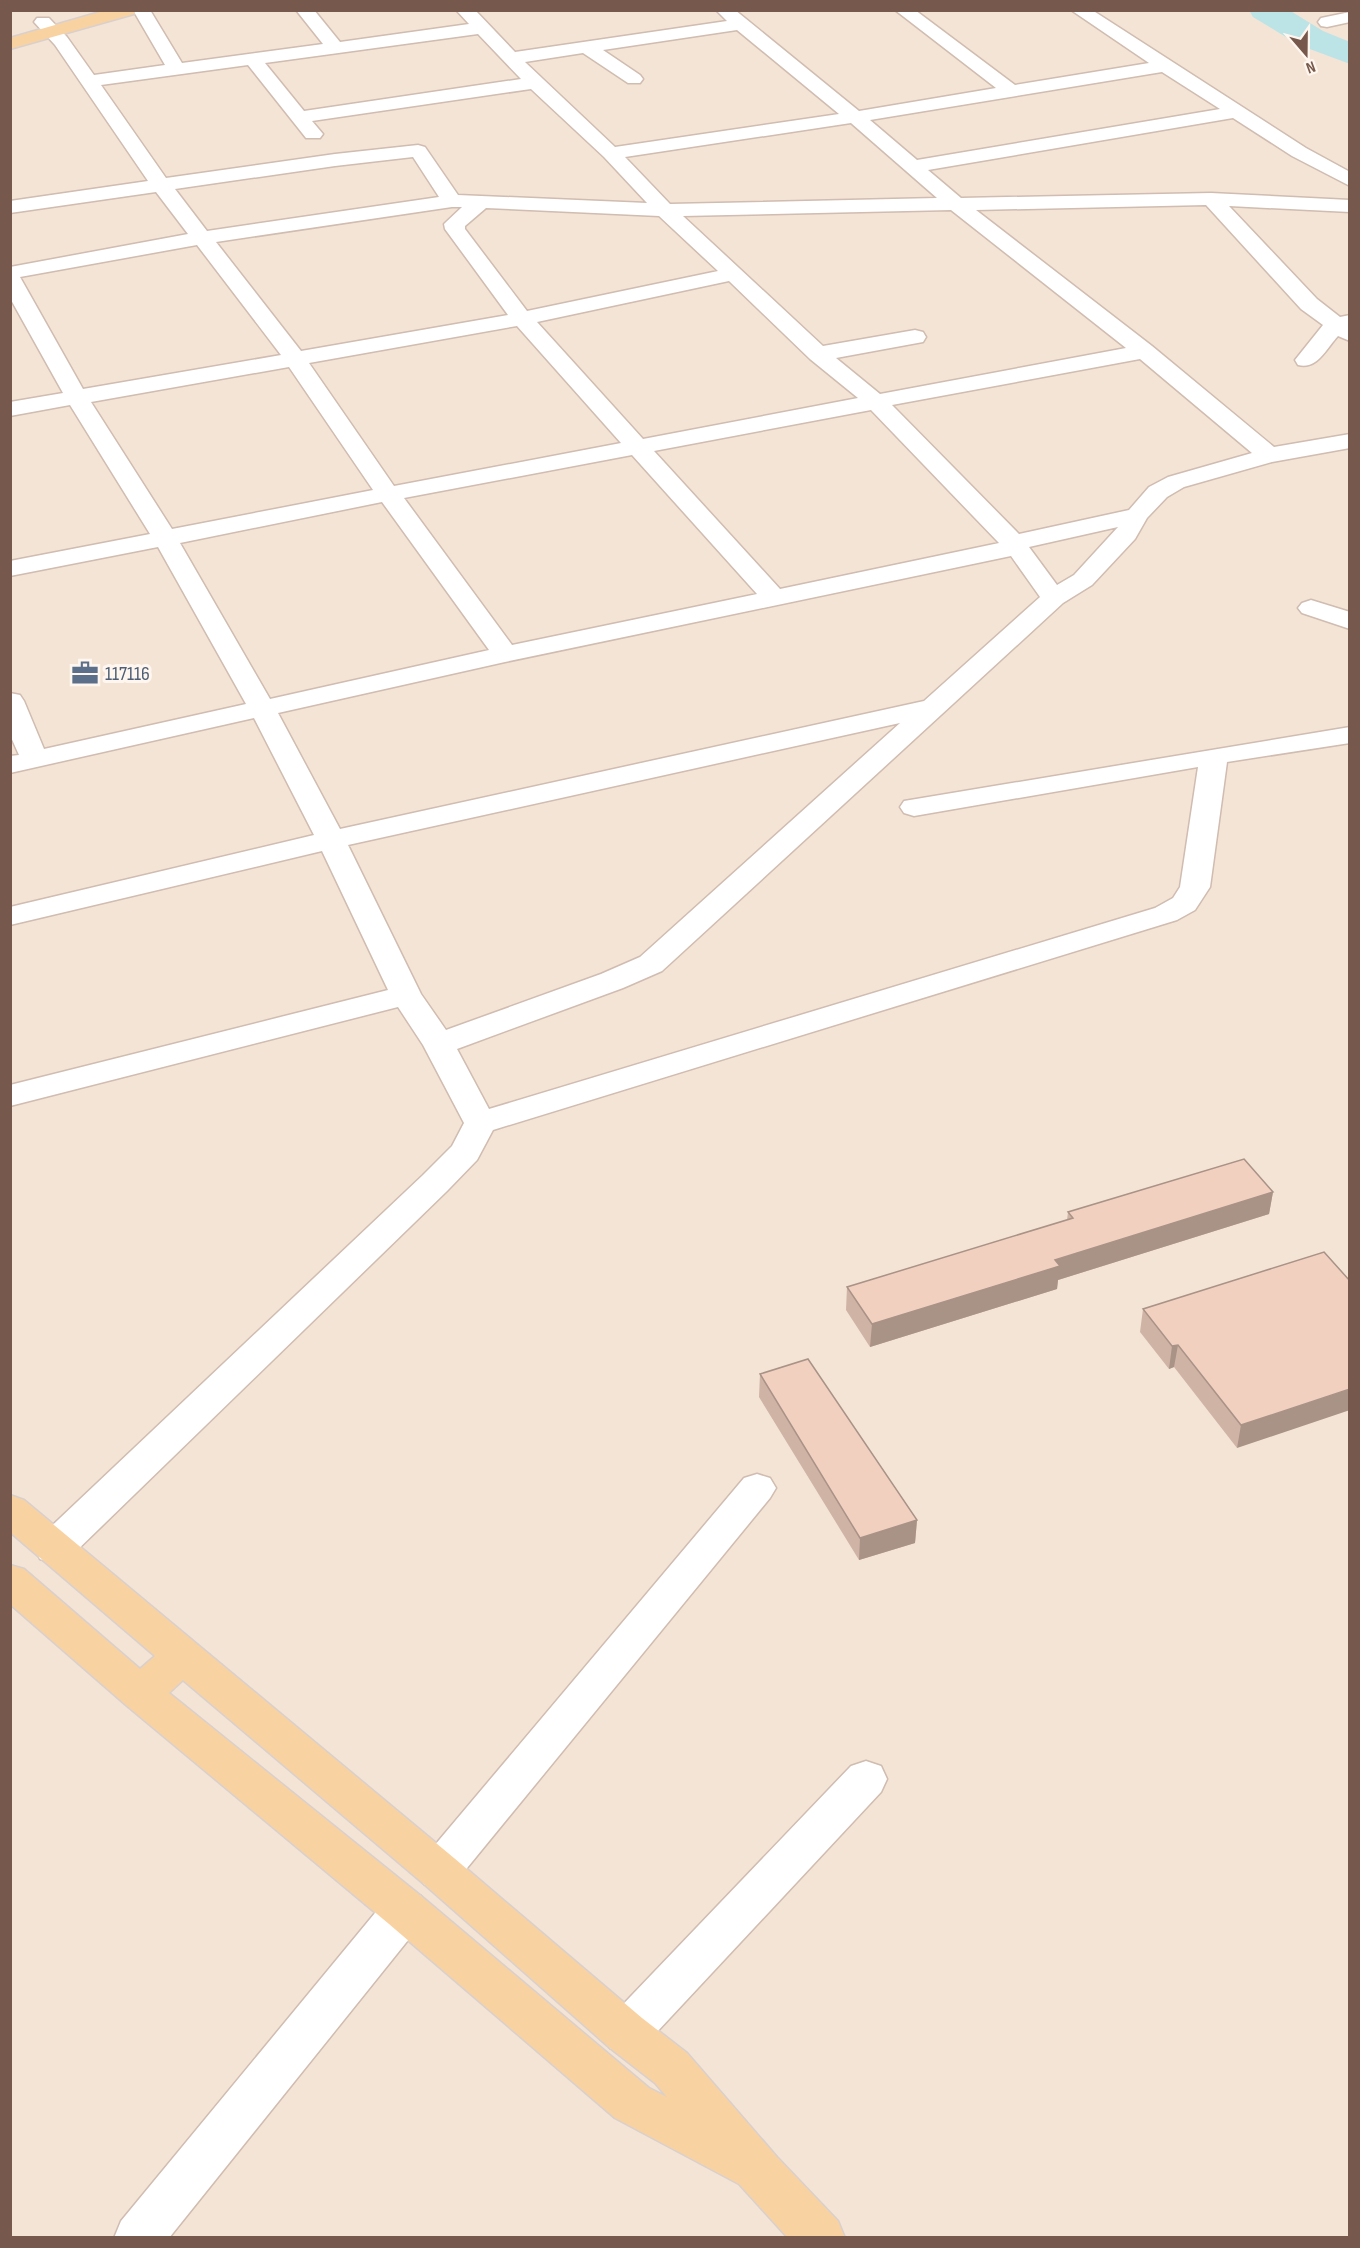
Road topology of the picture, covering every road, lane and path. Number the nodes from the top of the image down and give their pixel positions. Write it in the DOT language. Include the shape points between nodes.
graph roads {
  1 [pos="86,10"];
  2 [pos="128,10"];
  3 [pos="141,10"];
  4 [pos="304,10"];
  5 [pos="465,10"];
  6 [pos="724,10"];
  7 [pos="903,10"];
  8 [pos="1079,10"];
  9 [pos="1350,17"];
  10 [pos="1327,22"];
  11 [pos="741,24"];
  12 [pos="48,27"];
  13 [pos="481,28"];
  14 [pos="10,32"];
  15 [pos="10,44"];
  16 [pos="585,46"];
  17 [pos="335,47"];
  18 [pos="252,58"];
  19 [pos="512,58"];
  20 [pos="1163,66"];
  21 [pos="176,69"];
  22 [pos="634,79"];
  23 [pos="89,81"];
  24 [pos="535,83"];
  25 [pos="1010,90"];
  26 [pos="383,107"];
  27 [pos="1235,112"];
  28 [pos="299,117"];
  29 [pos="855,117"];
  30 [pos="418,151"];
  31 [pos="611,153"];
  32 [pos="335,160"];
  33 [pos="913,166"];
  34 [pos="1350,181"];
  35 [pos="161,185"];
  36 [pos="1211,199"];
  37 [pos="452,201"];
  38 [pos="479,204"];
  39 [pos="1321,205"];
  40 [pos="958,206"];
  41 [pos="1350,206"];
  42 [pos="10,207"];
  43 [pos="665,210"];
  44 [pos="202,238"];
  45 [pos="10,273"];
  46 [pos="733,274"];
  47 [pos="10,278"];
  48 [pos="522,319"];
  49 [pos="1345,327"];
  50 [pos="915,337"];
  51 [pos="1144,351"];
  52 [pos="818,354"];
  53 [pos="296,360"];
  54 [pos="1306,360"];
  55 [pos="77,398"];
  56 [pos="877,403"];
  57 [pos="10,409"];
  58 [pos="1350,441"];
  59 [pos="637,446"];
  60 [pos="1269,455"];
  61 [pos="388,494"];
  62 [pos="1137,515"];
  63 [pos="166,540"];
  64 [pos="1015,545"];
  65 [pos="10,569"];
  66 [pos="774,597"];
  67 [pos="1054,598"];
  68 [pos="1311,608"];
  69 [pos="1350,621"];
  70 [pos="505,654"];
  71 [pos="10,701"];
  72 [pos="262,708"];
  73 [pos="932,708"];
  74 [pos="1350,735"];
  75 [pos="1214,756"];
  76 [pos="23,763"];
  77 [pos="914,807"];
  78 [pos="332,840"];
  79 [pos="10,915"];
  80 [pos="406,995"];
  81 [pos="439,1044"];
  82 [pos="10,1096"];
  83 [pos="480,1124"];
  84 [pos="757,1488"];
  85 [pos="10,1510"];
  86 [pos="54,1548"];
  87 [pos="13,1586"];
  88 [pos="183,1656"];
  89 [pos="140,1693"];
  90 [pos="866,1779"];
  91 [pos="438,1870"];
  92 [pos="405,1910"];
  93 [pos="626,2033"];
  94 [pos="760,2172"];
  95 [pos="138,2238"];
  96 [pos="821,2238"];
  1 -- 12 [label="main road"];
  2 -- 12 [label="main road"];
  3 -- 21 [label="street"];
  4 -- 17 [label="street"];
  5 -- 13 [label="street"];
  6 -- 11 [label="street"];
  7 -- 25 [label="street"];
  8 -- 20 [label="street"];
  9 -- 10 [label="street"];
  11 -- 16 [label="street"];
  11 -- 29 [label="street"];
  12 -- 14 [label="main road"];
  12 -- 15 [label="main road"];
  12 -- 23 [label="street"];
  13 -- 17 [label="street"];
  13 -- 19 [label="street"];
  16 -- 19 [label="street"];
  16 -- 22 [label="street"];
  17 -- 18 [label="street"];
  18 -- 21 [label="street"];
  18 -- 28 [label="street"];
  19 -- 24 [label="street"];
  20 -- 25 [label="street"];
  20 -- 27 [label="street"];
  21 -- 23 [label="street"];
  23 -- 35 [label="street"];
  24 -- 26 [label="street"];
  24 -- 31 [label="street"];
  25 -- 29 [label="street"];
  26 -- 28 [label="street"];
  26 -- 30 [label="street"];
  27 -- 33 [label="street"];
  27 -- 34 [label="street"];
  28 -- 32 [label="street"];
  29 -- 31 [label="street"];
  29 -- 33 [label="street"];
  30 -- 32 [label="street"];
  30 -- 37 [label="street"];
  31 -- 43 [label="street"];
  32 -- 35 [label="street"];
  33 -- 40 [label="street"];
  34 -- 39 [label="street"];
  35 -- 42 [label="street"];
  35 -- 44 [label="street"];
  36 -- 39 [label="street"];
  36 -- 40 [label="street"];
  36 -- 49 [label="street" via="1309,304"];
  37 -- 38 [label="street"];
  37 -- 44 [label="street"];
  38 -- 43 [label="street"];
  38 -- 48 [label="street" via="458,218 455,229"];
  39 -- 41 [label="street"];
  40 -- 43 [label="street"];
  40 -- 51 [label="street"];
  43 -- 46 [label="street"];
  44 -- 45 [label="street"];
  44 -- 53 [label="street"];
  46 -- 48 [label="street"];
  46 -- 52 [label="street"];
  47 -- 55 [label="street"];
  48 -- 53 [label="street"];
  48 -- 59 [label="street"];
  49 -- 54 [label="street"];
  50 -- 52 [label="street"];
  51 -- 56 [label="street"];
  51 -- 60 [label="street"];
  52 -- 56 [label="street"];
  53 -- 55 [label="street"];
  53 -- 61 [label="street"];
  55 -- 57 [label="street"];
  55 -- 63 [label="street"];
  56 -- 59 [label="street"];
  56 -- 64 [label="street"];
  58 -- 60 [label="street"];
  59 -- 61 [label="street"];
  59 -- 66 [label="street"];
  60 -- 62 [label="street" via="1176,482 1158,492"];
  61 -- 63 [label="street"];
  61 -- 70 [label="street"];
  62 -- 64 [label="street"];
  62 -- 67 [label="street" via="1126,534 1083,580"];
  63 -- 65 [label="street"];
  63 -- 72 [label="street"];
  64 -- 66 [label="street"];
  64 -- 67 [label="street"];
  66 -- 70 [label="street"];
  67 -- 73 [label="street"];
  68 -- 69 [label="street"];
  70 -- 72 [label="street"];
  71 -- 76 [label="street"];
  72 -- 76 [label="street"];
  72 -- 78 [label="street"];
  73 -- 78 [label="street"];
  73 -- 81 [label="street" via="651,964"];
  74 -- 75 [label="street"];
  75 -- 77 [label="street"];
  75 -- 83 [label="street" via="1195,887 1184,904 1166,914"];
  78 -- 79 [label="street"];
  78 -- 80 [label="street"];
  80 -- 81 [label="street"];
  80 -- 82 [label="street"];
  81 -- 83 [label="street"];
  83 -- 86 [label="street" via="465,1152 435,1183"];
  84 -- 91 [label="street"];
  85 -- 86 [label="main road"];
  86 -- 88 [label="main road"];
  87 -- 89 [label="main road"];
  88 -- 89 [label="main road"];
  88 -- 91 [label="main road"];
  89 -- 92 [label="main road"];
  90 -- 93 [label="street"];
  91 -- 93 [label="main road"];
  92 -- 94 [label="main road" via="632,2103"];
  92 -- 95 [label="street"];
  93 -- 94 [label="main road" via="671,2068"];
  94 -- 96 [label="main road"];
}
